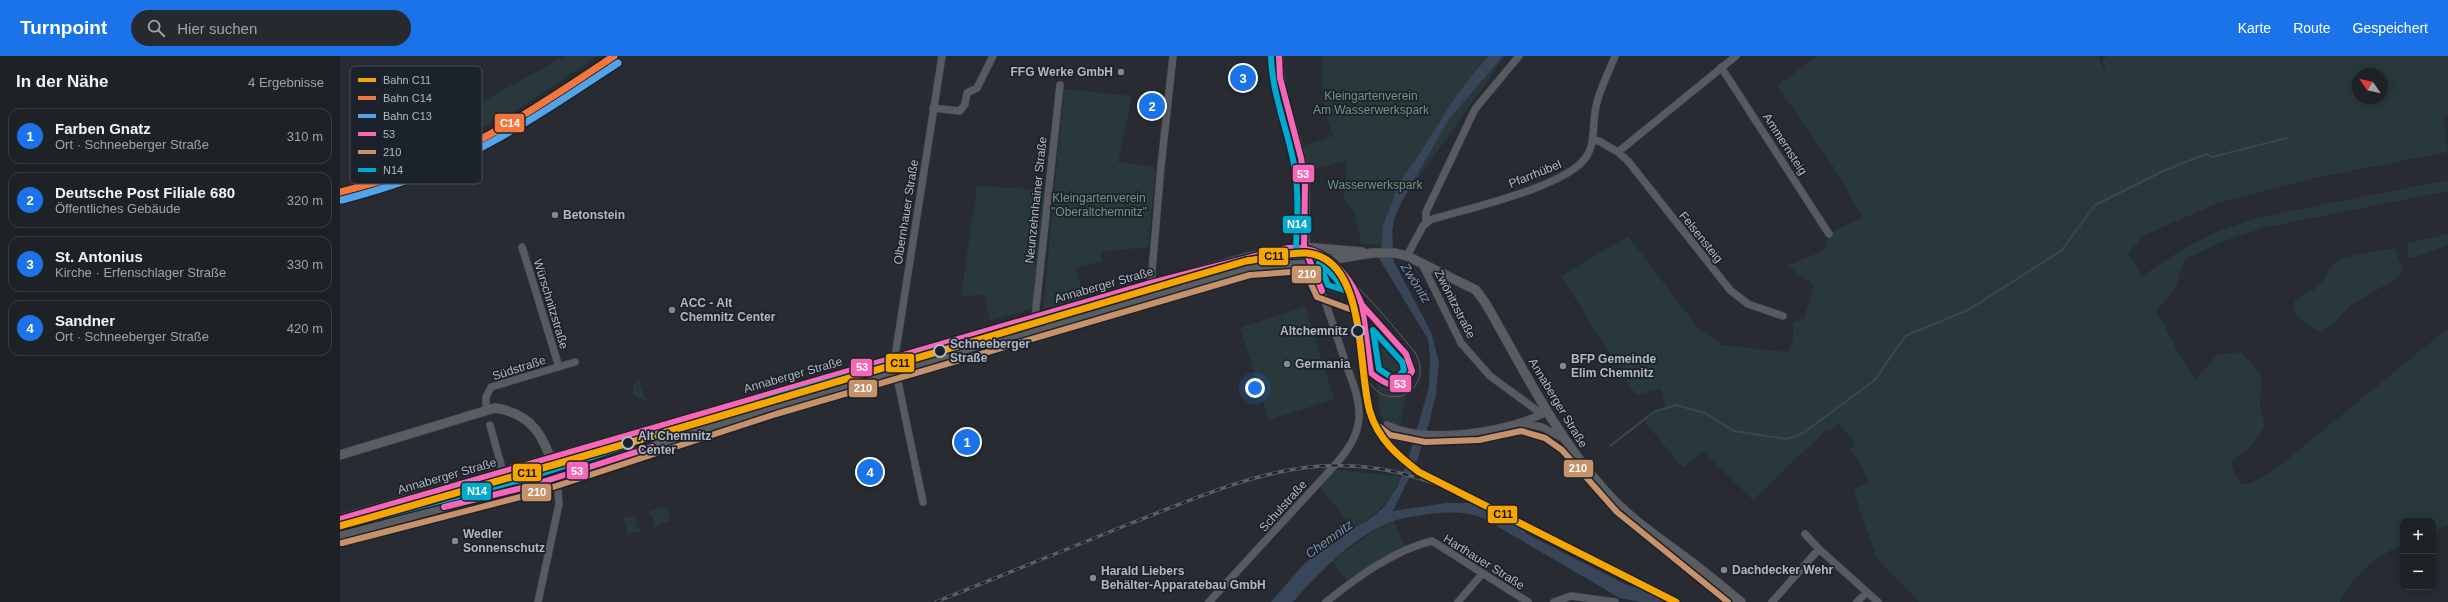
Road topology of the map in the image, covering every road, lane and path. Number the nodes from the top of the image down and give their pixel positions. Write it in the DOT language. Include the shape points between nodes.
graph roads {
  1 [pos="942,56"];
  2 [pos="993,56"];
  3 [pos="1173,56"];
  4 [pos="1280,56"];
  5 [pos="1519,56"];
  6 [pos="1616,56"];
  7 [pos="1736,56"];
  8 [pos="1721,68"];
  9 [pos="1060,85"];
  10 [pos="933,108"];
  11 [pos="1592,140"];
  12 [pos="1618,152"];
  13 [pos="1426,222"];
  14 [pos="1829,234"];
  15 [pos="522,247"];
  16 [pos="1304,247"];
  17 [pos="1375,253"];
  18 [pos="1407,256"];
  19 [pos="1310,263"];
  20 [pos="1422,264"];
  21 [pos="1151,283"];
  22 [pos="1155,295"];
  23 [pos="1783,316"];
  24 [pos="1035,318"];
  25 [pos="575,362"];
  26 [pos="894,364"];
  27 [pos="560,367"];
  28 [pos="486,410"];
  29 [pos="1544,413"];
  30 [pos="1520,423"];
  31 [pos="490,425"];
  32 [pos="1387,425"];
  33 [pos="1564,439"];
  34 [pos="340,449"];
  35 [pos="354,450"];
  36 [pos="340,455"];
  37 [pos="550,458"];
  38 [pos="503,472"];
  39 [pos="557,477"];
  40 [pos="922,502"];
  41 [pos="340,520"];
  42 [pos="1806,534"];
  43 [pos="340,535"];
  44 [pos="1819,549"];
  45 [pos="1482,574"];
  46 [pos="1867,592"];
  47 [pos="538,602"];
  48 [pos="1209,602"];
  49 [pos="1326,602"];
  50 [pos="1458,602"];
  51 [pos="1528,602"];
  52 [pos="1554,602"];
  53 [pos="1615,602"];
  54 [pos="1741,602"];
  55 [pos="1772,602"];
  56 [pos="1857,602"];
  57 [pos="1878,602"];
  1 -- 10 [label="street, Olbernhauer Straße"];
  2 -- 10 [label="street" via="977,88 966,93 965,104 960,111"];
  3 -- 21 [label="street"];
  4 -- 16 [label="main road" via="1284,100 1301,158 1305,185"];
  5 -- 13 [label="street" via="1475,108 1426,212"];
  6 -- 11 [label="street, Pfarrhübel" via="1596,105"];
  7 -- 8 [label="street"];
  8 -- 12 [label="street"];
  8 -- 14 [label="street, Ammernsteig"];
  9 -- 24 [label="street, Neunzehnhainer Straße"];
  10 -- 26 [label="street, Olbernhauer Straße"];
  11 -- 12 [label="street"];
  11 -- 13 [label="street, Pfarrhübel" via="1586,158 1573,170 1551,182"];
  12 -- 23 [label="street, Felsensteig" via="1628,161 1730,290 1748,304"];
  13 -- 18 [label="street"];
  15 -- 27 [label="street, Würschnitzstraße"];
  16 -- 17 [label="main road, Annaberger Straße"];
  16 -- 19 [label="main road"];
  16 -- 21 [label="main road, Annaberger Straße" via="1262,253"];
  17 -- 18 [label="main road, Annaberger Straße"];
  17 -- 19 [label="main road, Annaberger Straße"];
  18 -- 20 [label="main road, Annaberger Straße"];
  19 -- 22 [label="main road, Annaberger Straße" via="1249,267"];
  19 -- 48 [label="street, Schulstraße" via="1355,390 1359,417 1354,440 1341,459"];
  20 -- 29 [label="street, Zwönitzstraße" via="1461,343 1490,376"];
  20 -- 29 [label="main road, Annaberger Straße" via="1476,290"];
  21 -- 22 [label="street"];
  21 -- 24 [label="main road, Annaberger Straße"];
  22 -- 26 [label="main road, Annaberger Straße"];
  24 -- 26 [label="main road, Annaberger Straße"];
  25 -- 27 [label="street, Südstraße"];
  26 -- 37 [label="main road, Annaberger Straße"];
  26 -- 39 [label="main road, Annaberger Straße"];
  26 -- 40 [label="street"];
  27 -- 28 [label="street, Südstraße" via="491,387 486,397"];
  28 -- 35 [label="main road"];
  28 -- 37 [label="main road" via="504,409 528,421 543,440"];
  29 -- 30 [label="street"];
  29 -- 33 [label="main road, Annaberger Straße"];
  30 -- 32 [label="street" via="1491,430 1441,435"];
  30 -- 33 [label="street" via="1542,428"];
  31 -- 38 [label="street"];
  33 -- 54 [label="main road, Annaberger Straße" via="1608,494 1632,517"];
  34 -- 35 [label="main road"];
  35 -- 36 [label="main road"];
  37 -- 38 [label="main road, Annaberger Straße"];
  37 -- 39 [label="main road"];
  38 -- 41 [label="main road, Annaberger Straße"];
  39 -- 43 [label="main road, Annaberger Straße"];
  39 -- 47 [label="street" via="559,504"];
  42 -- 44 [label="street"];
  44 -- 46 [label="street"];
  44 -- 55 [label="street"];
  45 -- 49 [label="street, Harthauer Straße" via="1432,541 1399,554"];
  45 -- 50 [label="street"];
  45 -- 51 [label="street, Harthauer Straße"];
  46 -- 56 [label="street"];
  46 -- 57 [label="street"];
  52 -- 53 [label="street" via="1571,596"];
}
